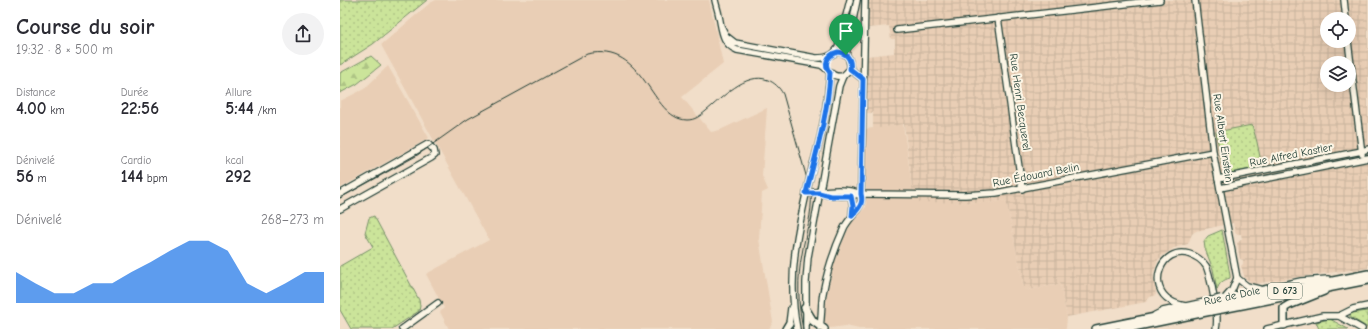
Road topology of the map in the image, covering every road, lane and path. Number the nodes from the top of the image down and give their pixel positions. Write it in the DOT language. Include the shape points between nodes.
graph roads {
  1 [pos="715,0"];
  2 [pos="718,0"];
  3 [pos="850,0"];
  4 [pos="857,0"];
  5 [pos="865,0"];
  6 [pos="1160,0"];
  7 [pos="1194,0"];
  8 [pos="1344,0"];
  9 [pos="718,11"];
  10 [pos="1345,12"];
  11 [pos="998,18"];
  12 [pos="721,26"];
  13 [pos="897,30"];
  14 [pos="762,48"];
  15 [pos="1349,48"];
  16 [pos="755,53"];
  17 [pos="832,54"];
  18 [pos="846,55"];
  19 [pos="850,69"];
  20 [pos="828,70"];
  21 [pos="843,76"];
  22 [pos="863,79"];
  23 [pos="1368,149"];
  24 [pos="1213,152"];
  25 [pos="1362,152"];
  26 [pos="1366,159"];
  27 [pos="1218,179"];
  28 [pos="1220,188"];
  29 [pos="1022,189"];
  30 [pos="806,193"];
  31 [pos="819,193"];
  32 [pos="340,194"];
  33 [pos="861,194"];
  34 [pos="851,196"];
  35 [pos="340,209"];
  36 [pos="852,216"];
  37 [pos="1368,274"];
  38 [pos="1237,278"];
  39 [pos="1348,278"];
  40 [pos="1368,280"];
  41 [pos="1334,286"];
  42 [pos="1259,290"];
  43 [pos="792,296"];
  44 [pos="1222,302"];
  45 [pos="438,303"];
  46 [pos="1185,306"];
  47 [pos="1210,306"];
  48 [pos="1368,306"];
  49 [pos="805,308"];
  50 [pos="1339,316"];
  51 [pos="1151,318"];
  52 [pos="1284,325"];
  53 [pos="787,326"];
  54 [pos="822,328"];
  55 [pos="402,329"];
  56 [pos="797,329"];
  57 [pos="806,329"];
  58 [pos="1096,329"];
  59 [pos="1123,329"];
  60 [pos="1216,329"];
  61 [pos="1267,329"];
  62 [pos="1362,329"];
  1 -- 9 [label="street"];
  2 -- 9 [label="street"];
  3 -- 17 [label="street" via="838,48"];
  4 -- 18 [label="street"];
  5 -- 22 [label="street"];
  6 -- 11 [label="street"];
  7 -- 24 [label="street, Rue Albert Einstein"];
  8 -- 10 [label="street"];
  9 -- 12 [label="street"];
  11 -- 13 [label="street"];
  11 -- 29 [label="street, Rue Henri Becquerel"];
  12 -- 14 [label="street" via="726,36 735,43"];
  12 -- 16 [label="street" via="728,45 737,50"];
  14 -- 16 [label="street"];
  14 -- 17 [label="street" via="816,58"];
  15 -- 25 [label="street"];
  16 -- 20 [label="street" via="807,61"];
  17 -- 18 [label="street"];
  17 -- 20 [label="street" via="827,61"];
  18 -- 19 [label="street" via="850,61"];
  19 -- 21 [label="street"];
  19 -- 22 [label="street"];
  20 -- 21 [label="street" via="836,76"];
  20 -- 30 [label="street" via="825,111"];
  21 -- 31 [label="street"];
  22 -- 33 [label="street"];
  23 -- 25 [label="street, Rue Alfred Kastler"];
  24 -- 27 [label="street, Rue Albert Einstein"];
  24 -- 29 [label="street, Rue Édouard Belin"];
  25 -- 26 [label="street"];
  25 -- 27 [label="street, Rue Alfred Kastler"];
  26 -- 28 [label="street, Rue Alfred Kastler"];
  27 -- 28 [label="street, Rue Albert Einstein"];
  28 -- 38 [label="street, Rue Albert Einstein"];
  29 -- 33 [label="street, Rue Édouard Belin" via="977,195"];
  30 -- 31 [label="street, Rue Édouard Belin"];
  30 -- 43 [label="street" via="794,254"];
  31 -- 33 [label="street, Rue Édouard Belin" via="850,190"];
  31 -- 34 [label="street"];
  31 -- 49 [label="street" via="808,257"];
  32 -- 35 [label="street" via="428,144 434,150 435,154 431,158"];
  33 -- 34 [label="street"];
  33 -- 36 [label="street" via="861,206"];
  34 -- 36 [label="street"];
  36 -- 54 [label="street" via="843,231 827,274 821,308"];
  37 -- 39 [label="main road, Rue de Dole / D 673"];
  38 -- 42 [label="street" via="1247,286"];
  38 -- 44 [label="street" via="1232,290"];
  39 -- 42 [label="street, Rue de Dole" via="1301,281"];
  39 -- 44 [label="main road, Rue de Dole / D 673"];
  40 -- 41 [label="main road, Rue de Dole / D 673"];
  41 -- 44 [label="main road, Rue de Dole / D 673"];
  41 -- 52 [label="main road" via="1284,308"];
  42 -- 44 [label="street, Rue de Dole"];
  43 -- 53 [label="street"];
  43 -- 56 [label="street"];
  44 -- 47 [label="main road, Rue de Dole / D 673, bridge"];
  44 -- 47 [label="street, Rue de Dole, bridge"];
  45 -- 55 [label="street"];
  46 -- 47 [label="street, Rue de Dole"];
  46 -- 51 [label="street, Rue de Dole" via="1163,311"];
  46 -- 60 [label="street, Rue de Dole" via="1166,297 1158,282 1162,263 1173,255 1186,253 1202,261 1207,268 1217,316"];
  47 -- 51 [label="main road, Rue de Dole / D 673"];
  47 -- 59 [label="main road, Rue de Dole / D 673"];
  48 -- 50 [label="street" via="1353,309"];
  49 -- 54 [label="main road" via="810,319"];
  49 -- 57 [label="street"];
  50 -- 52 [label="street" via="1323,316"];
  50 -- 62 [label="street"];
  51 -- 58 [label="main road, Rue de Dole / D 673"];
  52 -- 61 [label="street"];
}
